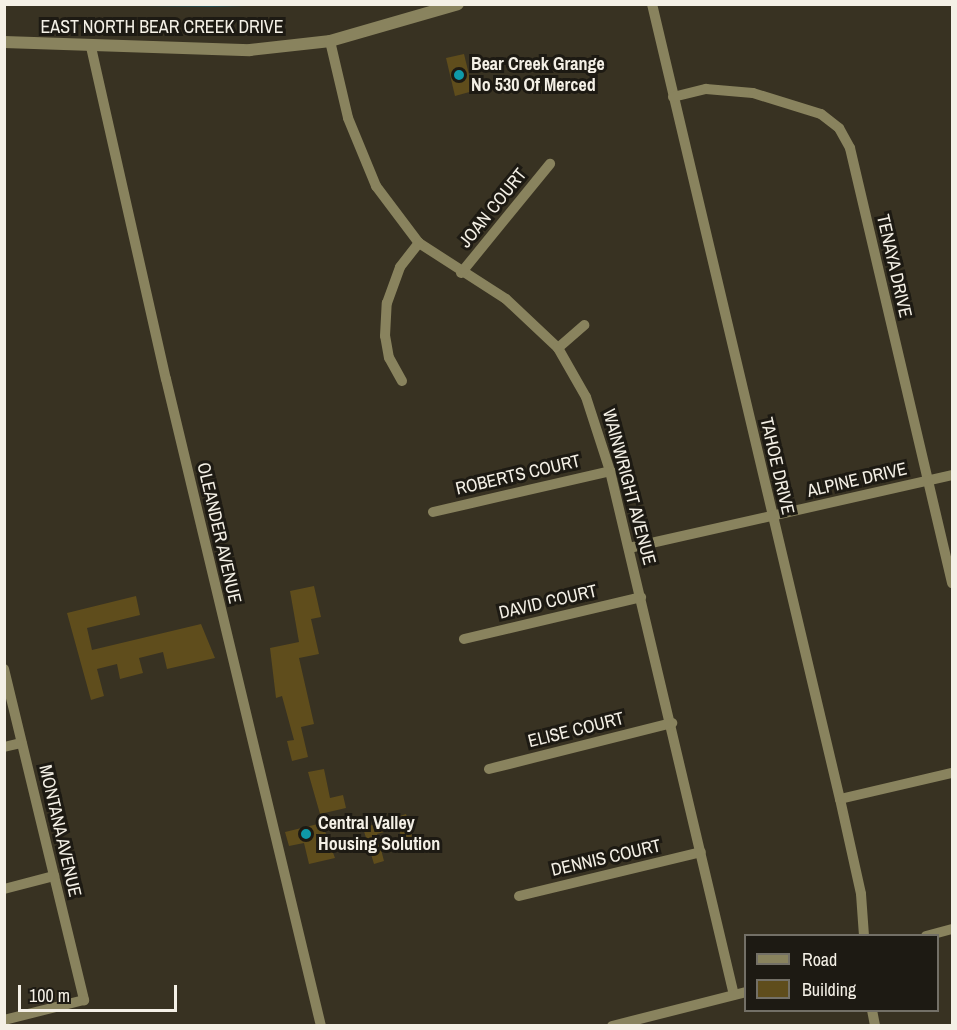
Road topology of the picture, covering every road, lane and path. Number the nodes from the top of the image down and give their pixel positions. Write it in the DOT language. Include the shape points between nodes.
graph roads {
  1 [pos="458,4"];
  2 [pos="652,4"];
  3 [pos="330,41"];
  4 [pos="4,42"];
  5 [pos="92,47"];
  6 [pos="673,97"];
  7 [pos="550,164"];
  8 [pos="419,243"];
  9 [pos="461,273"];
  10 [pos="584,325"];
  11 [pos="558,348"];
  12 [pos="402,381"];
  13 [pos="610,471"];
  14 [pos="952,475"];
  15 [pos="928,481"];
  16 [pos="432,512"];
  17 [pos="772,516"];
  18 [pos="629,548"];
  19 [pos="952,583"];
  20 [pos="641,597"];
  21 [pos="464,639"];
  22 [pos="4,669"];
  23 [pos="672,723"];
  24 [pos="22,742"];
  25 [pos="4,747"];
  26 [pos="489,768"];
  27 [pos="952,773"];
  28 [pos="840,799"];
  29 [pos="701,852"];
  30 [pos="54,876"];
  31 [pos="4,889"];
  32 [pos="519,896"];
  33 [pos="952,929"];
  34 [pos="864,934"];
  35 [pos="933,934"];
  36 [pos="744,992"];
  37 [pos="734,995"];
  38 [pos="4,1020"];
  39 [pos="321,1026"];
  40 [pos="612,1026"];
  1 -- 3 [label="street, EAST NORTH BEAR CREEK DRIVE"];
  2 -- 6 [label="street, TAHOE DRIVE"];
  3 -- 5 [label="street, EAST NORTH BEAR CREEK DRIVE" via="250,50"];
  3 -- 8 [label="street, WAINWRIGHT AVENUE" via="348,118 376,186"];
  4 -- 5 [label="street, EAST NORTH BEAR CREEK DRIVE"];
  5 -- 39 [label="street, OLEANDER AVENUE" via="174,414"];
  6 -- 15 [label="street, TENAYA DRIVE" via="706,89 753,93 821,114 839,128 850,148"];
  6 -- 17 [label="street, TAHOE DRIVE"];
  7 -- 9 [label="street, JOAN COURT"];
  8 -- 9 [label="street, WAINWRIGHT AVENUE"];
  8 -- 12 [label="street" via="400,267 387,303 385,336 389,358"];
  9 -- 11 [label="street, WAINWRIGHT AVENUE" via="506,299"];
  10 -- 11 [label="street"];
  11 -- 13 [label="street, WAINWRIGHT AVENUE" via="586,397"];
  13 -- 16 [label="street, ROBERTS COURT"];
  13 -- 18 [label="street, WAINWRIGHT AVENUE"];
  14 -- 15 [label="street, ALPINE DRIVE"];
  15 -- 17 [label="street, ALPINE DRIVE"];
  15 -- 19 [label="street, TENAYA DRIVE"];
  17 -- 18 [label="street, ALPINE DRIVE"];
  17 -- 28 [label="street, TAHOE DRIVE"];
  18 -- 20 [label="street, WAINWRIGHT AVENUE"];
  20 -- 21 [label="street, DAVID COURT"];
  20 -- 23 [label="street, WAINWRIGHT AVENUE"];
  22 -- 24 [label="street, MONTANA AVENUE"];
  23 -- 26 [label="street, ELISE COURT"];
  23 -- 29 [label="street, WAINWRIGHT AVENUE"];
  24 -- 25 [label="street"];
  24 -- 30 [label="street, MONTANA AVENUE"];
  27 -- 28 [label="street"];
  28 -- 34 [label="street, TAHOE DRIVE" via="861,894"];
  29 -- 32 [label="street, DENNIS COURT"];
  29 -- 37 [label="street, WAINWRIGHT AVENUE"];
  30 -- 31 [label="street"];
  30 -- 38 [label="street, MONTANA AVENUE" via="84,1000"];
  33 -- 35 [label="street"];
  36 -- 37 [label="street"];
  37 -- 40 [label="street"];
}
